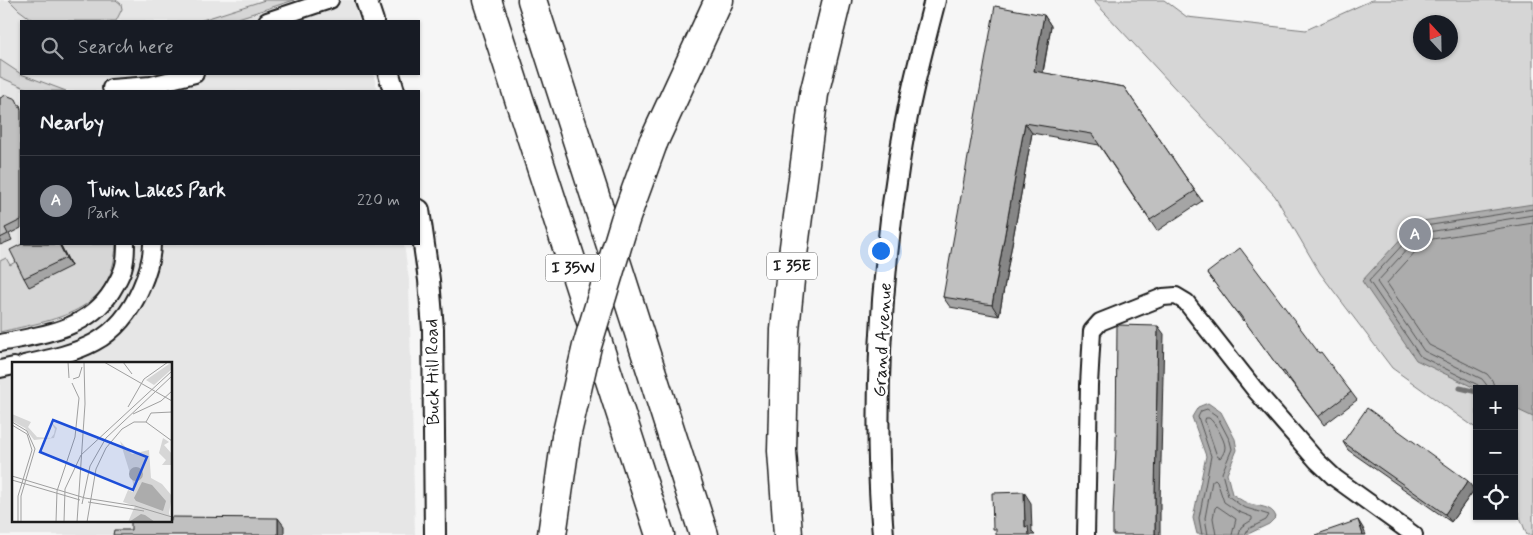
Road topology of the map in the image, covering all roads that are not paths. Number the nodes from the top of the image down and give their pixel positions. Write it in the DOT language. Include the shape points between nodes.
graph roads {
  1 [pos="330,0"];
  2 [pos="366,0"];
  3 [pos="487,0"];
  4 [pos="532,0"];
  5 [pos="719,0"];
  6 [pos="837,0"];
  7 [pos="935,0"];
  8 [pos="270,20"];
  9 [pos="372,20"];
  10 [pos="191,75"];
  11 [pos="389,75"];
  12 [pos="112,84"];
  13 [pos="138,84"];
  14 [pos="394,90"];
  15 [pos="420,216"];
  16 [pos="126,245"];
  17 [pos="152,245"];
  18 [pos="0,343"];
  19 [pos="32,362"];
  20 [pos="435,535"];
  21 [pos="552,535"];
  22 [pos="660,535"];
  23 [pos="704,535"];
  24 [pos="788,535"];
  25 [pos="883,535"];
  26 [pos="1086,535"];
  27 [pos="1414,535"];
  1 -- 8 [label="street"];
  2 -- 9 [label="street"];
  3 -- 22 [label="highway, I 35W"];
  4 -- 23 [label="highway, I 35W"];
  5 -- 21 [label="highway, bridge" via="653,142 625,220 590,337 566,437"];
  6 -- 24 [label="highway, I 35E" via="814,94 785,330 782,451"];
  7 -- 25 [label="street, Grand Avenue" via="911,96 888,241 879,416"];
  10 -- 13 [label="street" via="151,85"];
  11 -- 14 [label="street"];
  12 -- 13 [label="street"];
  15 -- 20 [label="street, Buck Hill Road" via="430,280 433,329"];
  16 -- 18 [label="street" via="122,274 98,310 65,328"];
  17 -- 19 [label="street" via="144,281 133,306 121,322 91,345"];
  26 -- 27 [label="street" via="1092,331 1100,322 1163,297 1176,296 1186,302 1256,391 1317,461 1335,478"];
}
